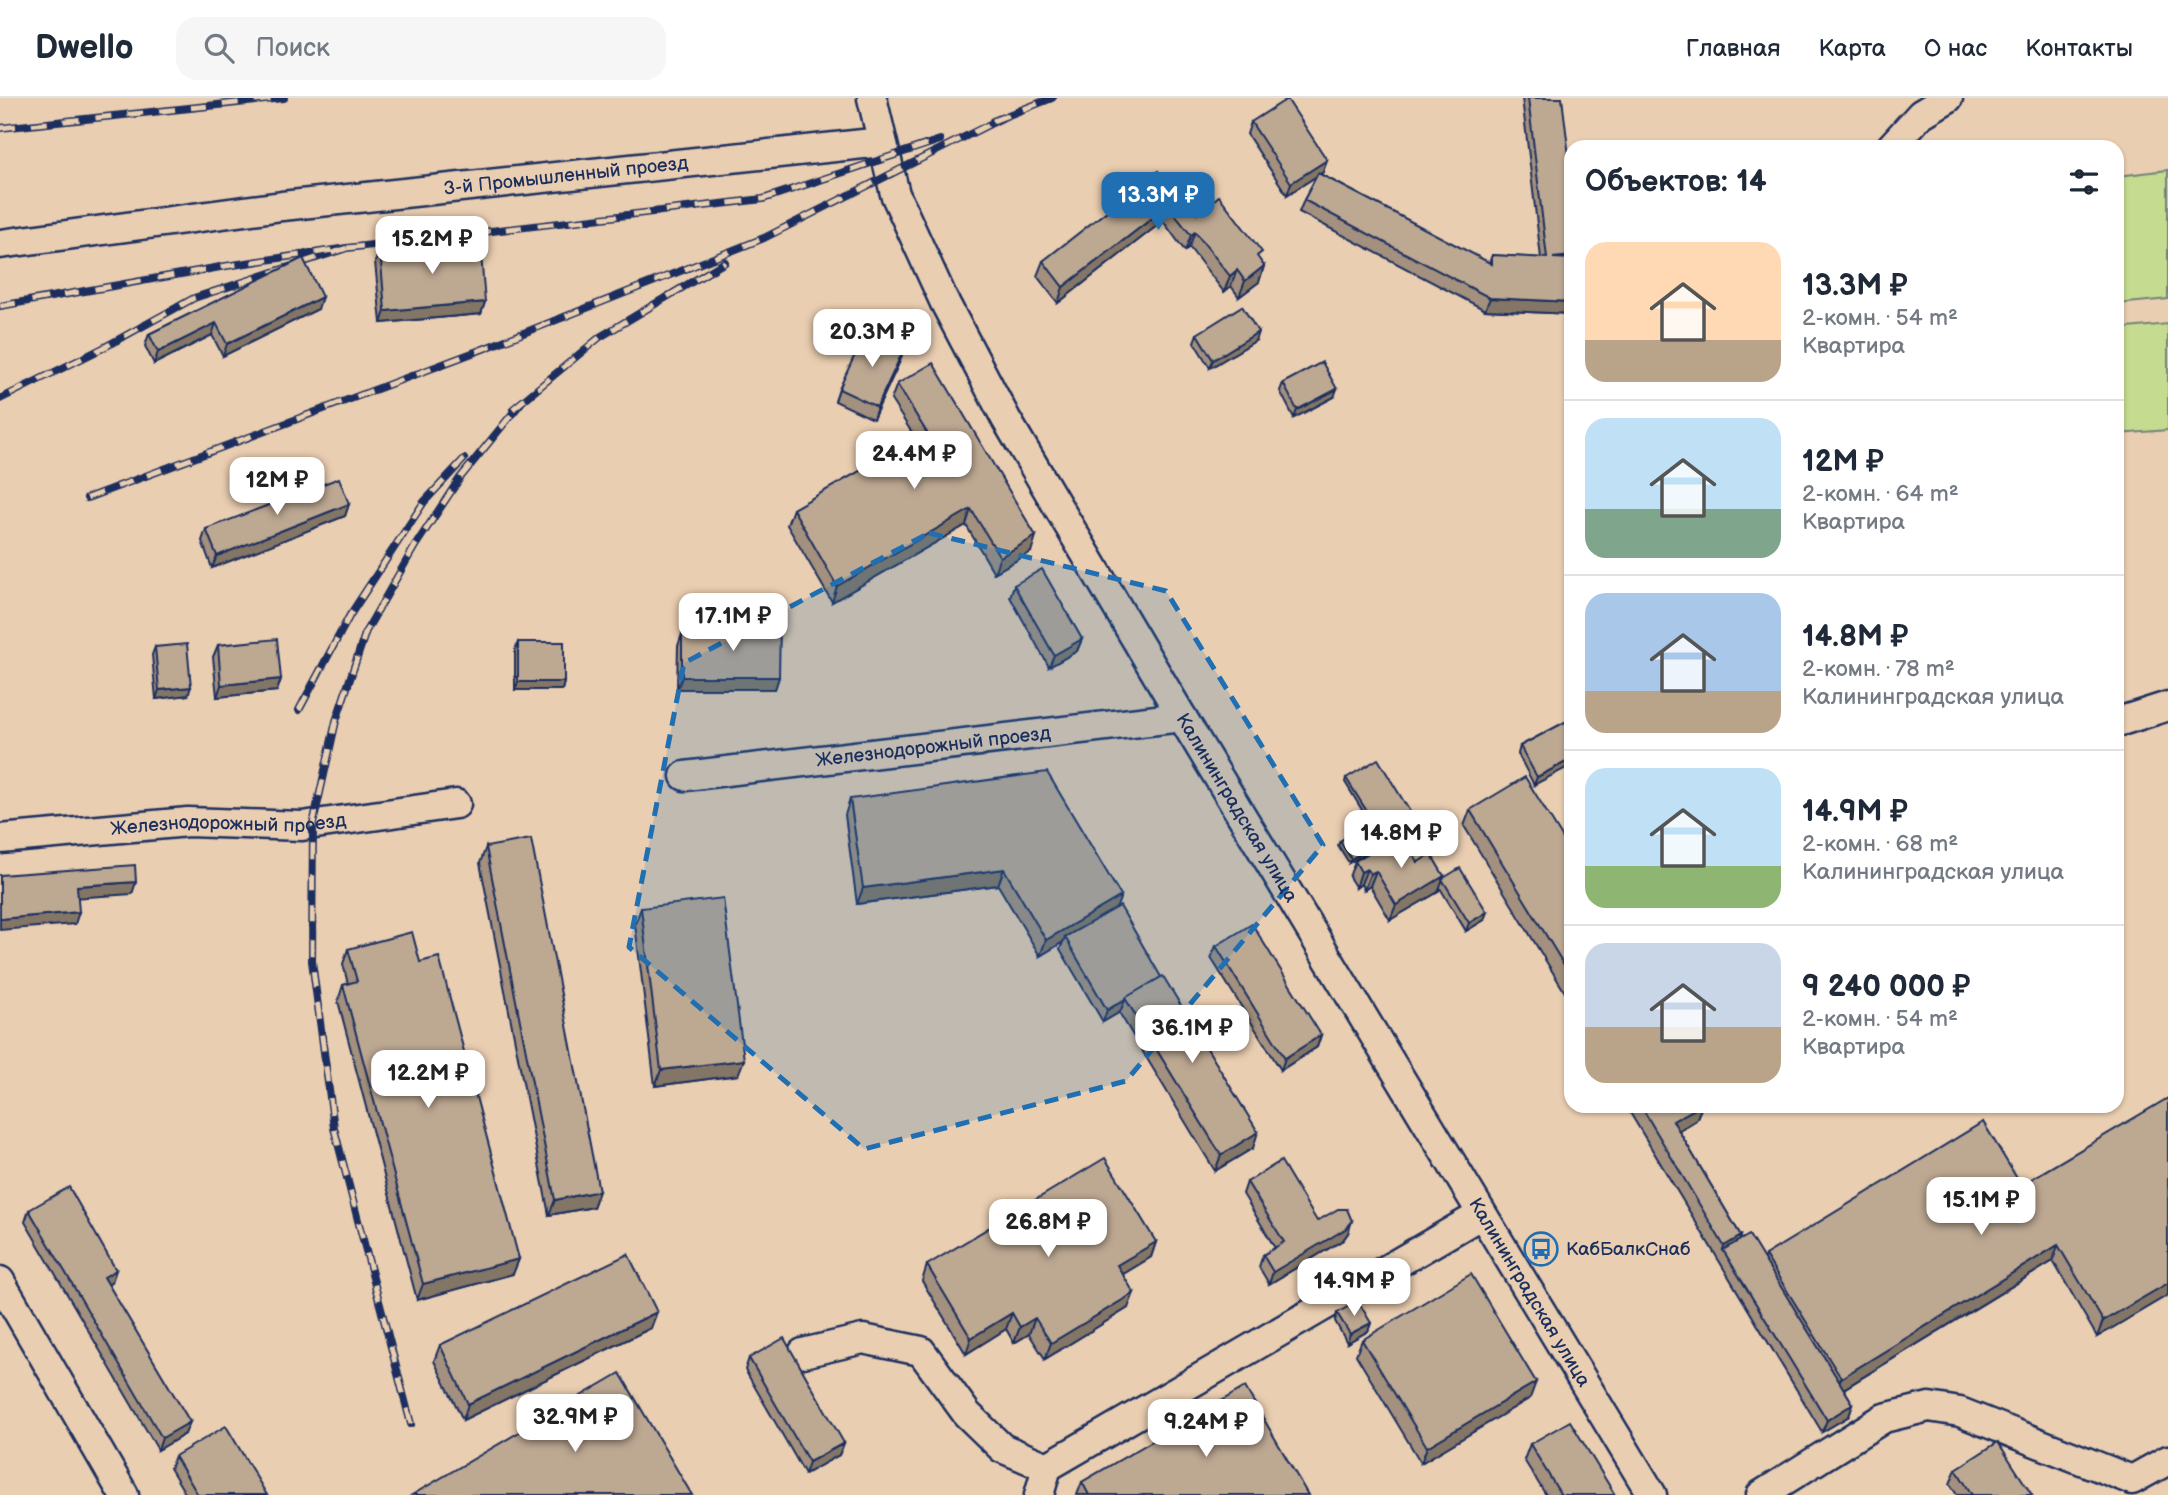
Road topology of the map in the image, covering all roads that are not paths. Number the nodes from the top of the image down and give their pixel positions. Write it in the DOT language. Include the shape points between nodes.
graph roads {
  1 [pos="872,98"];
  2 [pos="1948,98"];
  3 [pos="1897,140"];
  4 [pos="882,142"];
  5 [pos="0,244"];
  6 [pos="2168,706"];
  7 [pos="1182,717"];
  8 [pos="2124,720"];
  9 [pos="685,776"];
  10 [pos="456,804"];
  11 [pos="0,839"];
  12 [pos="1482,1214"];
  13 [pos="0,1281"];
  14 [pos="803,1353"];
  15 [pos="2168,1460"];
  16 [pos="1047,1467"];
  17 [pos="124,1495"];
  18 [pos="1039,1495"];
  19 [pos="1652,1495"];
  20 [pos="1761,1495"];
  1 -- 4 [label="street, Калининградская улица"];
  2 -- 3 [label="street" via="1921,114"];
  4 -- 5 [label="street, 3-й Промышленный проезд" via="282,206"];
  4 -- 7 [label="street, Калининградская улица" via="895,194 944,301 1006,419"];
  6 -- 8 [label="street"];
  7 -- 9 [label="street, Железнодорожный проезд"];
  7 -- 12 [label="street, Калининградская улица"];
  10 -- 11 [label="street, Железнодорожный проезд" via="302,826 188,822"];
  12 -- 16 [label="street"];
  12 -- 19 [label="street, Калининградская улица"];
  13 -- 17 [label="street"];
  14 -- 16 [label="street" via="863,1339 921,1351 967,1414 1003,1448"];
  15 -- 20 [label="street" via="2132,1480 1960,1412 1929,1407 1884,1418"];
  16 -- 18 [label="street"];
}
